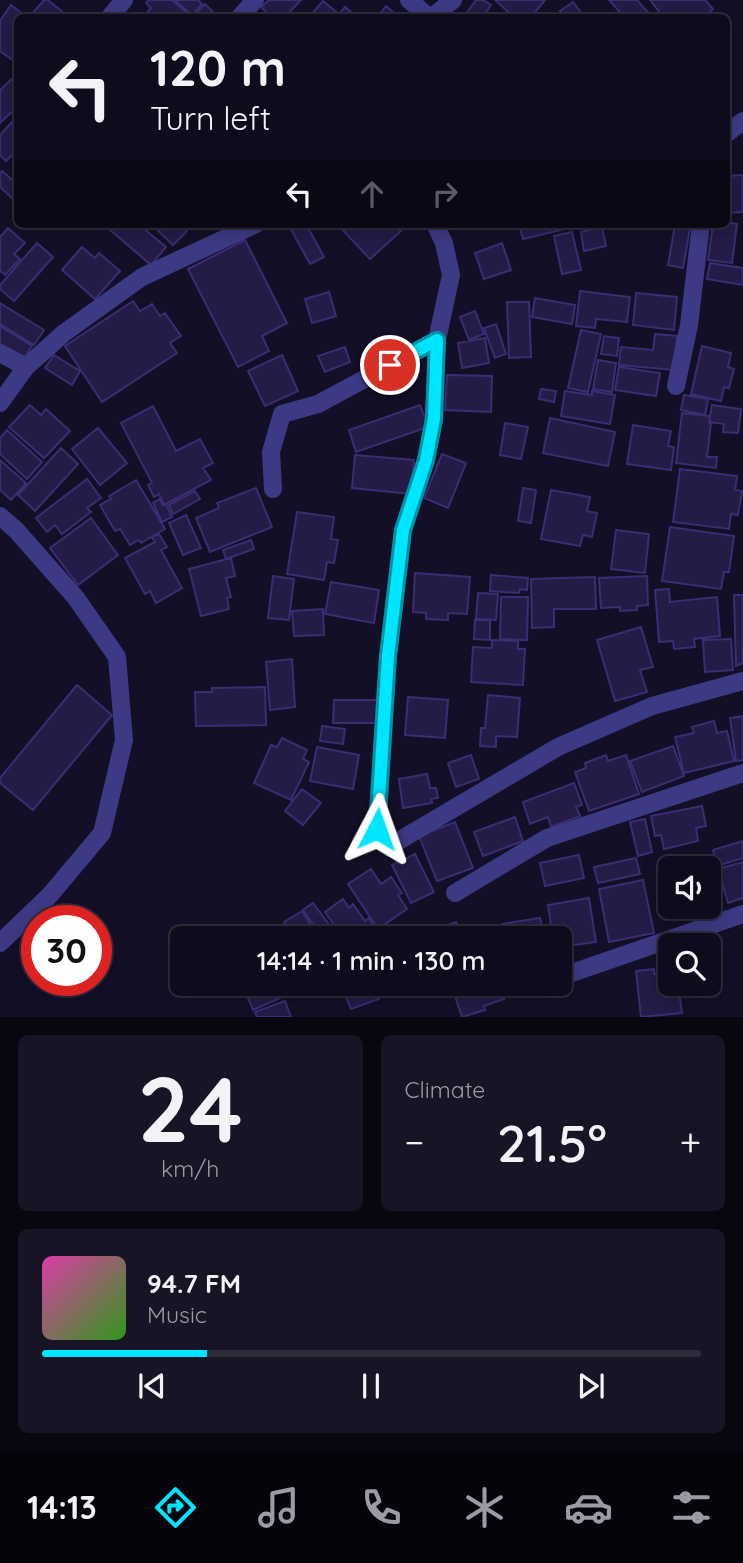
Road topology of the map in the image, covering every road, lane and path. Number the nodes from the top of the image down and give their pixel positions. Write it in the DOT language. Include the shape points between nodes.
graph roads {
  1 [pos="124,0"];
  2 [pos="255,0"];
  3 [pos="408,0"];
  4 [pos="453,0"];
  5 [pos="112,14"];
  6 [pos="243,14"];
  7 [pos="425,14"];
  8 [pos="435,14"];
  9 [pos="247,228"];
  10 [pos="437,228"];
  11 [pos="701,228"];
  12 [pos="437,340"];
  13 [pos="0,353"];
  14 [pos="26,367"];
  15 [pos="676,386"];
  16 [pos="0,403"];
  17 [pos="273,488"];
  18 [pos="0,516"];
  19 [pos="743,681"];
  20 [pos="743,773"];
  21 [pos="455,893"];
  22 [pos="743,914"];
  23 [pos="0,943"];
  24 [pos="572,973"];
  1 -- 5 [label="street"];
  2 -- 6 [label="street"];
  3 -- 7 [label="street"];
  4 -- 8 [label="street"];
  9 -- 14 [label="street" via="142,277 64,333"];
  10 -- 12 [label="street" via="451,275"];
  11 -- 15 [label="street"];
  12 -- 17 [label="street" via="318,404 282,414 271,452"];
  12 -- 19 [label="street" via="434,419 403,530 388,656 377,829 382,841 396,843 558,747 652,706"];
  13 -- 14 [label="street"];
  14 -- 16 [label="street"];
  18 -- 23 [label="street" via="76,598 117,657 124,740 102,833 50,895"];
  20 -- 21 [label="street" via="547,838"];
  22 -- 24 [label="street"];
}
